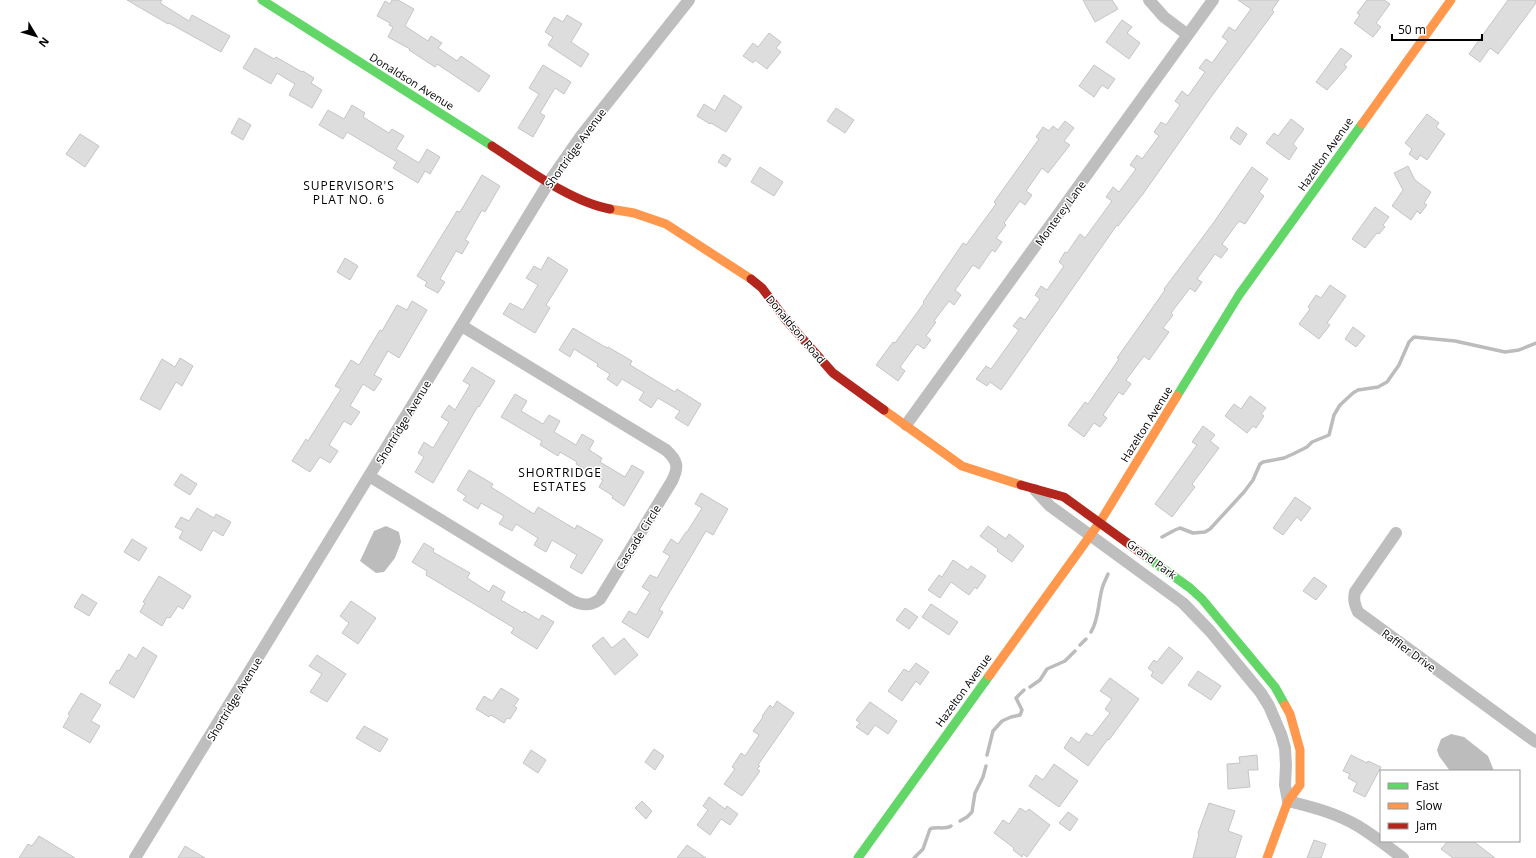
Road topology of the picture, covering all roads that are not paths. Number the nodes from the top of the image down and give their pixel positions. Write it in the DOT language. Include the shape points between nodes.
graph roads {
  1 [pos="690,0"];
  2 [pos="1149,0"];
  3 [pos="1213,0"];
  4 [pos="1450,0"];
  5 [pos="269,2"];
  6 [pos="1188,35"];
  7 [pos="549,182"];
  8 [pos="462,326"];
  9 [pos="906,425"];
  10 [pos="370,476"];
  11 [pos="1035,490"];
  12 [pos="1100,522"];
  13 [pos="1396,533"];
  14 [pos="1090,536"];
  15 [pos="1202,599"];
  16 [pos="1192,611"];
  17 [pos="1275,687"];
  18 [pos="1261,693"];
  19 [pos="1536,742"];
  20 [pos="1288,801"];
  21 [pos="1380,842"];
  22 [pos="1380,842"];
  23 [pos="135,858"];
  24 [pos="858,858"];
  25 [pos="1267,858"];
  26 [pos="1403,858"];
  1 -- 7 [label="street, Shortridge Avenue" via="582,136"];
  2 -- 6 [label="street" via="1164,17"];
  3 -- 6 [label="street, Monterey Lane"];
  4 -- 12 [label="street, Hazelton Avenue" via="1239,295"];
  5 -- 7 [label="street, Donaldson Avenue"];
  6 -- 9 [label="street, Monterey Lane"];
  7 -- 8 [label="street, Shortridge Avenue"];
  7 -- 9 [label="street, Donaldson Road" via="600,207 634,213 666,224 745,274 762,288 786,320 833,373"];
  8 -- 10 [label="street, Shortridge Avenue"];
  8 -- 10 [label="street, Cascade Circle" via="673,456 677,465 669,486 600,599 585,605 573,601"];
  9 -- 11 [label="street, Donaldson Road" via="962,466"];
  10 -- 23 [label="street, Shortridge Avenue"];
  11 -- 12 [label="street, Donaldson Road" via="1064,497"];
  11 -- 14 [label="street, Donaldson Road" via="1050,506"];
  12 -- 14 [label="street, Hazelton Avenue"];
  12 -- 15 [label="street, Grand Park" via="1177,577"];
  13 -- 19 [label="street, Raffler Drive" via="1355,592 1354,604 1358,612"];
  14 -- 16 [label="street, Grand Park"];
  14 -- 24 [label="street, Hazelton Avenue"];
  15 -- 16 [label="street"];
  15 -- 17 [label="street, Grand Park"];
  16 -- 18 [label="street, Grand Park"];
  17 -- 18 [label="street"];
  17 -- 20 [label="street, Grand Park" via="1290,714 1300,750 1300,785"];
  18 -- 20 [label="street, Grand Park" via="1281,734"];
  20 -- 21 [label="street" via="1350,822"];
  20 -- 25 [label="street, Grand Park"];
  22 -- 26 [label="street"];
}
